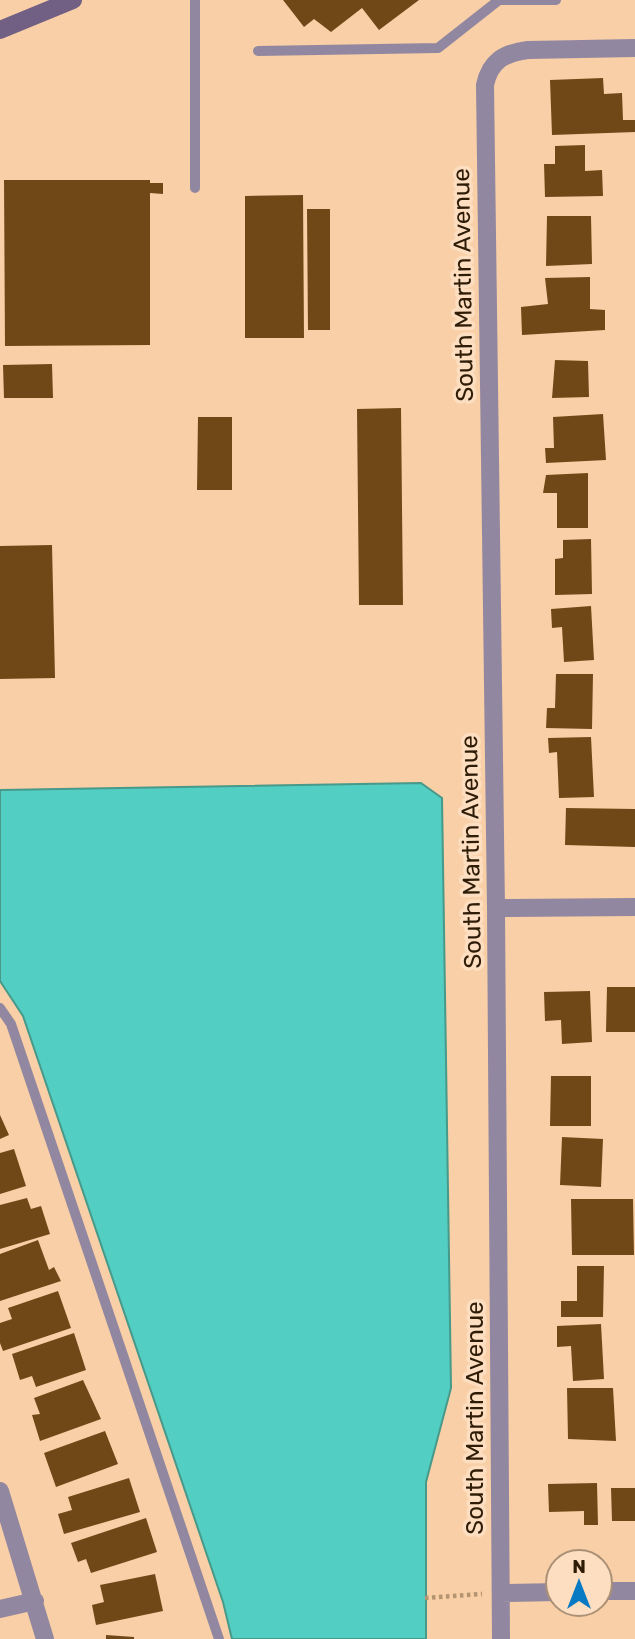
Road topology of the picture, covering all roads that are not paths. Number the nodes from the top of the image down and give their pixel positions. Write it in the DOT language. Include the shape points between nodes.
graph roads {
  1 [pos="73,0"];
  2 [pos="195,0"];
  3 [pos="500,0"];
  4 [pos="556,0"];
  5 [pos="0,30"];
  6 [pos="635,48"];
  7 [pos="258,51"];
  8 [pos="195,188"];
  9 [pos="635,907"];
  10 [pos="496,908"];
  11 [pos="0,1008"];
  12 [pos="0,1491"];
  13 [pos="614,1591"];
  14 [pos="635,1591"];
  15 [pos="501,1592"];
  16 [pos="544,1592"];
  17 [pos="35,1601"];
  18 [pos="0,1609"];
  19 [pos="45,1639"];
  20 [pos="219,1639"];
  21 [pos="501,1639"];
  1 -- 5 [label="street"];
  2 -- 8 [label="lane"];
  3 -- 4 [label="lane"];
  3 -- 7 [label="lane" via="438,48"];
  6 -- 10 [label="street, South Martin Avenue" via="511,52 492,65 485,85"];
  9 -- 10 [label="street"];
  10 -- 15 [label="street, South Martin Avenue"];
  11 -- 20 [label="lane" via="11,1024"];
  12 -- 17 [label="street"];
  13 -- 14 [label="street"];
  15 -- 16 [label="street"];
  15 -- 21 [label="street, South Martin Avenue"];
  17 -- 18 [label="street"];
  17 -- 19 [label="street"];
}
